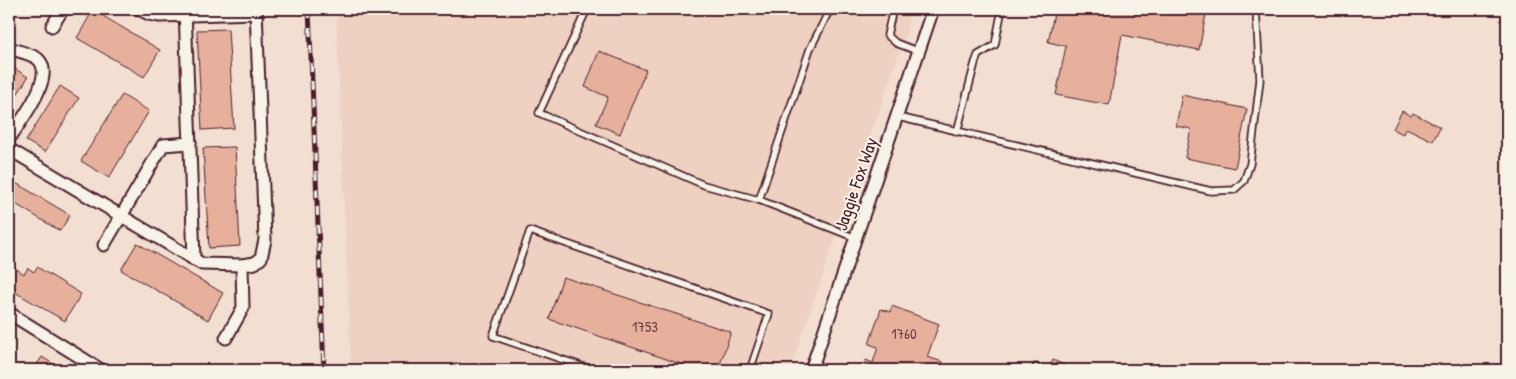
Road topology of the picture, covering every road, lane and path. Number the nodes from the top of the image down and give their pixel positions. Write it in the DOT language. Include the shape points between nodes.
graph roads {
  1 [pos="62,9"];
  2 [pos="139,9"];
  3 [pos="587,9"];
  4 [pos="830,9"];
  5 [pos="893,9"];
  6 [pos="932,9"];
  7 [pos="1002,9"];
  8 [pos="1256,9"];
  9 [pos="256,11"];
  10 [pos="185,12"];
  11 [pos="52,26"];
  12 [pos="9,48"];
  13 [pos="920,52"];
  14 [pos="898,117"];
  15 [pos="957,132"];
  16 [pos="9,139"];
  17 [pos="190,144"];
  18 [pos="9,149"];
  19 [pos="759,200"];
  20 [pos="120,216"];
  21 [pos="856,238"];
  22 [pos="104,245"];
  23 [pos="194,260"];
  24 [pos="242,265"];
  25 [pos="9,314"];
  26 [pos="226,338"];
  27 [pos="102,370"];
  28 [pos="593,370"];
  29 [pos="750,370"];
  30 [pos="811,370"];
  1 -- 11 [label="street"];
  2 -- 10 [label="street" via="160,16"];
  3 -- 19 [label="lane" via="539,113 704,185"];
  4 -- 19 [label="lane" via="810,49"];
  5 -- 13 [label="lane" via="888,35 896,43"];
  6 -- 13 [label="street, Jaggie Fox Way"];
  7 -- 15 [label="lane" via="995,44 978,55 975,63"];
  8 -- 15 [label="lane" via="1260,94 1250,164 1244,181 1234,190 1211,192"];
  9 -- 10 [label="street"];
  9 -- 24 [label="street" via="266,240 261,258 255,263"];
  10 -- 17 [label="street"];
  12 -- 16 [label="street" via="38,59 44,68 41,88"];
  13 -- 14 [label="street, Jaggie Fox Way"];
  14 -- 15 [label="lane"];
  14 -- 21 [label="street, Jaggie Fox Way"];
  17 -- 20 [label="street" via="163,145"];
  17 -- 23 [label="street"];
  18 -- 20 [label="street"];
  19 -- 21 [label="lane"];
  20 -- 22 [label="street"];
  20 -- 23 [label="street"];
  21 -- 30 [label="street, Jaggie Fox Way"];
  23 -- 24 [label="street" via="202,264"];
  24 -- 26 [label="street" via="243,308"];
  25 -- 27 [label="street"];
  28 -- 29 [label="lane" via="493,336 530,231 770,314"];
}
